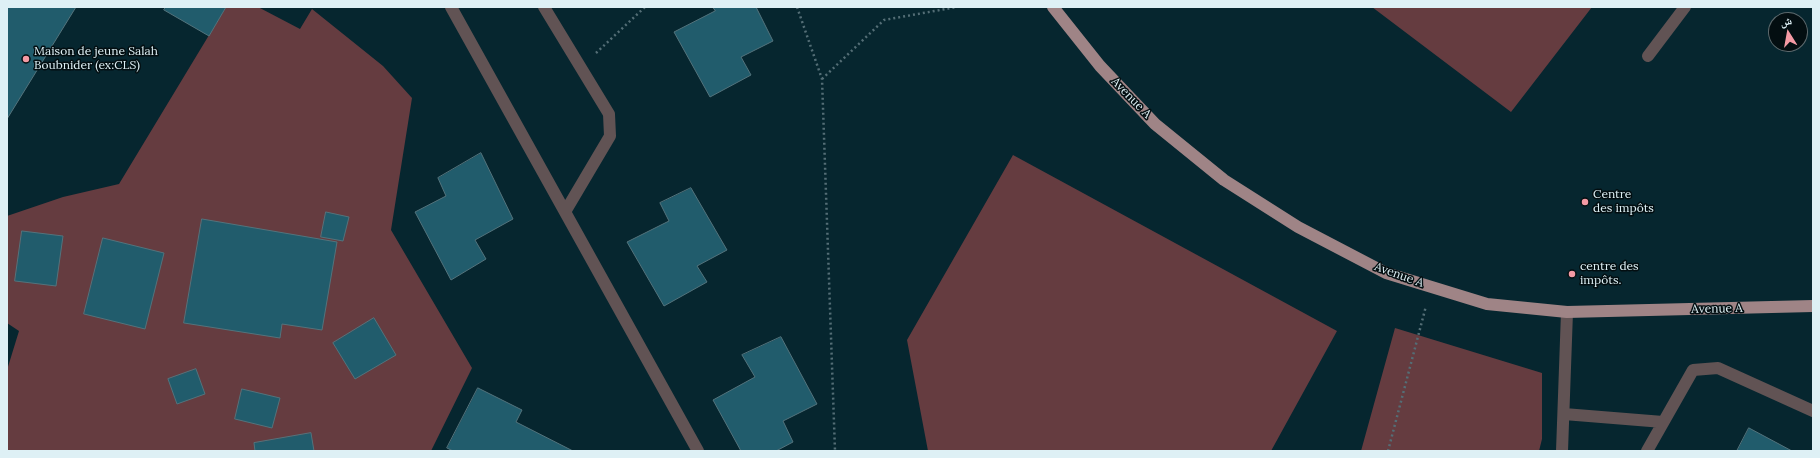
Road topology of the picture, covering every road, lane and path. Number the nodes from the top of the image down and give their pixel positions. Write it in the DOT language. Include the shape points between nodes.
graph roads {
  1 [pos="451,7"];
  2 [pos="544,7"];
  3 [pos="645,7"];
  4 [pos="797,7"];
  5 [pos="957,7"];
  6 [pos="1053,7"];
  7 [pos="1684,7"];
  8 [pos="1648,56"];
  9 [pos="580,68"];
  10 [pos="822,79"];
  11 [pos="565,212"];
  12 [pos="1432,287"];
  13 [pos="1813,306"];
  14 [pos="1567,312"];
  15 [pos="1813,411"];
  16 [pos="1564,414"];
  17 [pos="1663,422"];
  18 [pos="698,451"];
  19 [pos="835,451"];
  20 [pos="1388,451"];
  21 [pos="1562,451"];
  22 [pos="1647,451"];
  1 -- 11 [label="street"];
  2 -- 9 [label="street"];
  3 -- 9 [label="path"];
  4 -- 10 [label="path"];
  5 -- 10 [label="path" via="884,20"];
  6 -- 12 [label="main road, Avenue A" via="1100,66 1155,124 1224,180 1298,228 1386,273"];
  7 -- 8 [label="street"];
  9 -- 11 [label="street" via="608,114 610,136"];
  10 -- 19 [label="path"];
  11 -- 18 [label="street"];
  12 -- 14 [label="main road, Avenue A" via="1487,304"];
  12 -- 20 [label="path"];
  13 -- 14 [label="main road, Avenue A"];
  14 -- 16 [label="street"];
  15 -- 17 [label="street" via="1718,368 1693,370"];
  16 -- 17 [label="street"];
  16 -- 21 [label="street"];
  17 -- 22 [label="street"];
}
